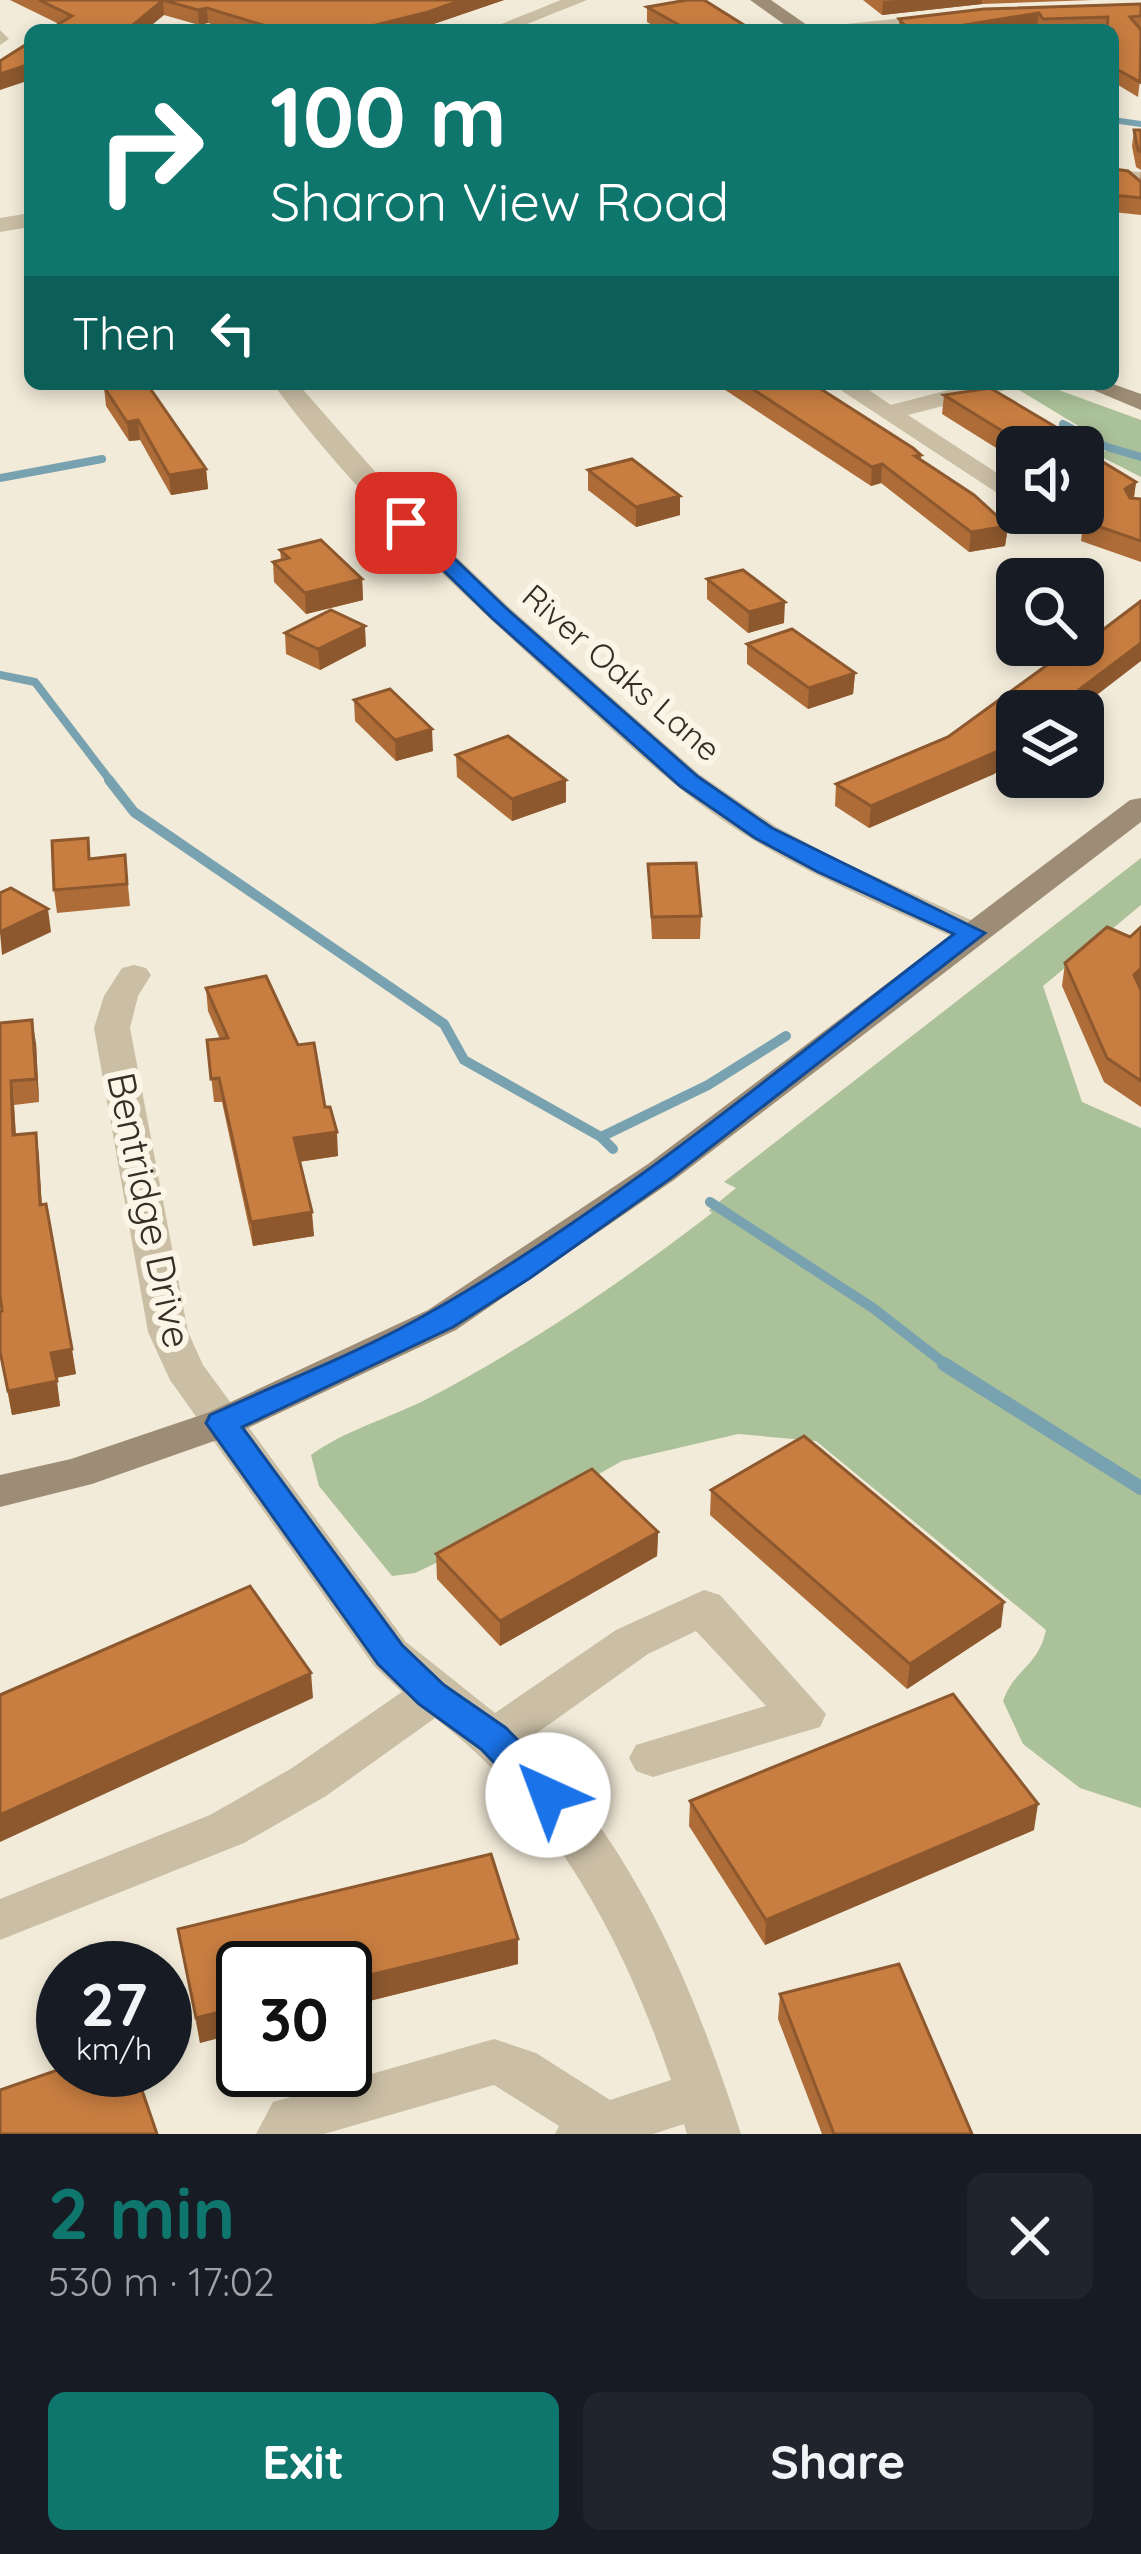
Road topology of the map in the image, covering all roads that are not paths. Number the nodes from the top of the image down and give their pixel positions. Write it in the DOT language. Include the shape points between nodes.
graph roads {
  1 [pos="578,0"];
  2 [pos="759,0"];
  3 [pos="968,14"];
  4 [pos="512,24"];
  5 [pos="796,24"];
  6 [pos="892,24"];
  7 [pos="290,390"];
  8 [pos="977,390"];
  9 [pos="1107,390"];
  10 [pos="854,391"];
  11 [pos="1141,403"];
  12 [pos="888,413"];
  13 [pos="996,484"];
  14 [pos="1141,807"];
  15 [pos="972,933"];
  16 [pos="134,975"];
  17 [pos="222,1423"];
  18 [pos="0,1491"];
  19 [pos="432,1694"];
  20 [pos="494,1738"];
  21 [pos="653,1758"];
  22 [pos="4,1920"];
  23 [pos="708,2114"];
  24 [pos="591,2129"];
  25 [pos="283,2134"];
  1 -- 4 [label="street"];
  2 -- 5 [label="street"];
  3 -- 6 [label="street"];
  7 -- 15 [label="street, River Oaks Lane" via="406,523 688,781 827,867"];
  8 -- 12 [label="street"];
  9 -- 11 [label="street"];
  10 -- 12 [label="street"];
  12 -- 13 [label="street"];
  14 -- 15 [label="street"];
  15 -- 17 [label="street" via="520,1271 442,1319"];
  16 -- 17 [label="street, Bentridge Drive" via="112,1028 168,1332"];
  17 -- 18 [label="street"];
  17 -- 19 [label="street, Bentridge Drive" via="390,1654"];
  19 -- 20 [label="street, Bentridge Drive"];
  19 -- 22 [label="street" via="227,1829"];
  20 -- 21 [label="street" via="632,1642 704,1607 803,1714"];
  20 -- 23 [label="street, Bentridge Drive" via="574,1824 616,1884 651,1954"];
  23 -- 24 [label="street"];
  24 -- 25 [label="street" via="517,2070 494,2062 292,2119"];
}
